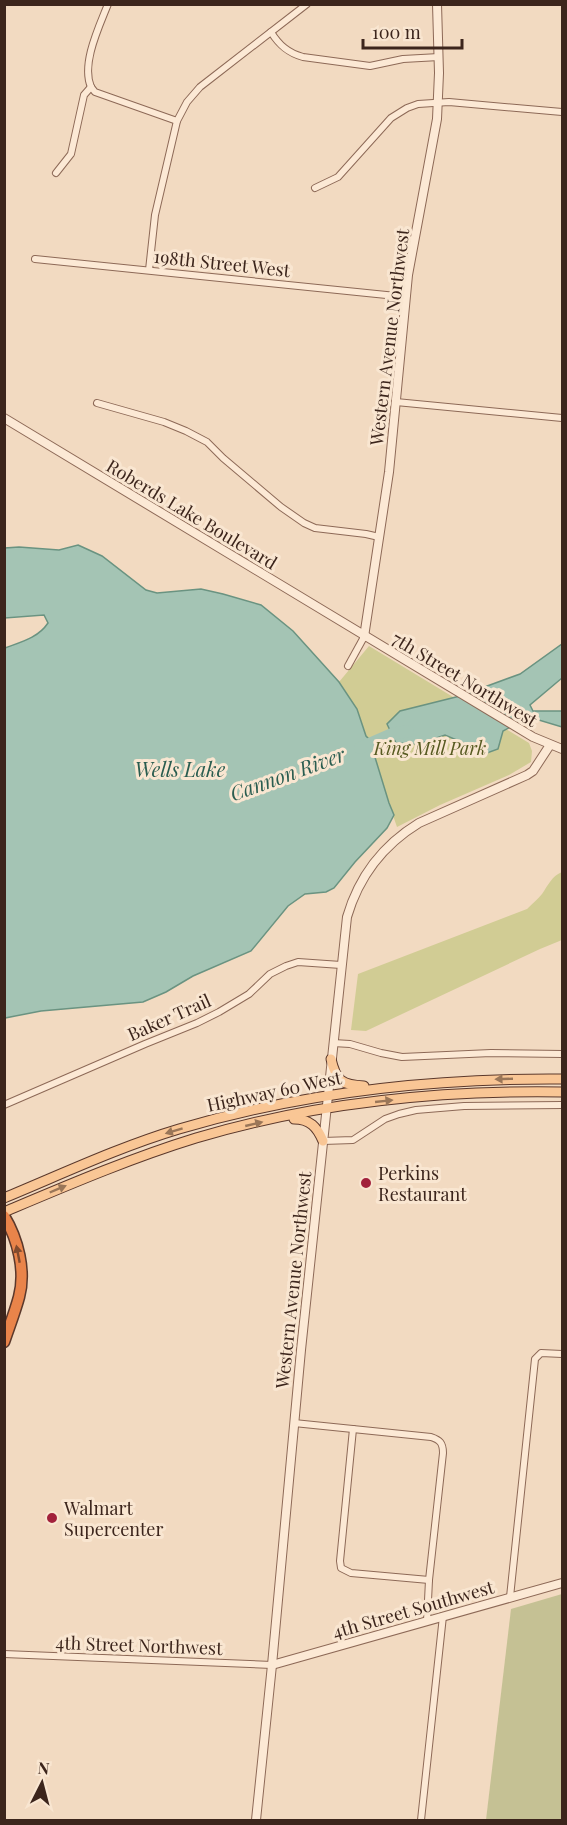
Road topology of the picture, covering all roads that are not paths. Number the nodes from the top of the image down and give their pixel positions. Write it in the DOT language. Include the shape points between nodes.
graph roads {
  1 [pos="108,4"];
  2 [pos="307,4"];
  3 [pos="438,4"];
  4 [pos="270,32"];
  5 [pos="439,57"];
  6 [pos="91,87"];
  7 [pos="438,101"];
  8 [pos="562,112"];
  9 [pos="177,122"];
  10 [pos="56,172"];
  11 [pos="315,188"];
  12 [pos="35,259"];
  13 [pos="149,270"];
  14 [pos="406,297"];
  15 [pos="396,402"];
  16 [pos="97,403"];
  17 [pos="4,418"];
  18 [pos="562,418"];
  19 [pos="379,537"];
  20 [pos="364,637"];
  21 [pos="348,666"];
  22 [pos="550,745"];
  23 [pos="562,749"];
  24 [pos="352,899"];
  25 [pos="341,965"];
  26 [pos="333,1042"];
  27 [pos="562,1054"];
  28 [pos="332,1059"];
  29 [pos="562,1079"];
  30 [pos="387,1087"];
  31 [pos="562,1092"];
  32 [pos="328,1095"];
  33 [pos="4,1105"];
  34 [pos="562,1105"];
  35 [pos="326,1109"];
  36 [pos="277,1119"];
  37 [pos="323,1142"];
  38 [pos="4,1198"];
  39 [pos="4,1214"];
  40 [pos="4,1342"];
  41 [pos="562,1354"];
  42 [pos="294,1423"];
  43 [pos="353,1429"];
  44 [pos="429,1580"];
  45 [pos="562,1582"];
  46 [pos="510,1597"];
  47 [pos="443,1616"];
  48 [pos="427,1621"];
  49 [pos="4,1654"];
  50 [pos="272,1665"];
  51 [pos="256,1821"];
  52 [pos="421,1821"];
  1 -- 6 [label="street" via="92,50 88,76"];
  2 -- 4 [label="street"];
  3 -- 5 [label="street, Western Avenue Northwest"];
  4 -- 5 [label="street" via="284,49 303,57 370,66"];
  4 -- 9 [label="street" via="200,87"];
  5 -- 7 [label="street, Western Avenue Northwest"];
  6 -- 9 [label="street" via="95,92"];
  6 -- 10 [label="street" via="84,95 71,154"];
  7 -- 8 [label="street"];
  7 -- 11 [label="street" via="398,113 338,177"];
  7 -- 14 [label="street, Western Avenue Northwest"];
  9 -- 13 [label="street" via="155,215"];
  12 -- 13 [label="street, 198th Street West"];
  13 -- 14 [label="street, 198th Street West"];
  14 -- 15 [label="street, Western Avenue Northwest"];
  15 -- 18 [label="street"];
  15 -- 19 [label="street, Western Avenue Northwest"];
  16 -- 19 [label="street" via="165,422 207,442 304,523"];
  17 -- 20 [label="street, Roberds Lake Boulevard"];
  19 -- 20 [label="street, Western Avenue Northwest"];
  20 -- 21 [label="street"];
  20 -- 22 [label="street, 7th Street Northwest"];
  22 -- 23 [label="street, 7th Street Northwest"];
  22 -- 24 [label="street, 7th Street Northwest" via="527,775 404,832 378,856"];
  24 -- 25 [label="street, Western Avenue Northwest"];
  25 -- 26 [label="street, Western Avenue Northwest"];
  25 -- 33 [label="street, Baker Trail" via="298,962 286,966 270,974 249,994 197,1023"];
  26 -- 27 [label="street" via="402,1057"];
  26 -- 28 [label="street, Western Avenue Northwest"];
  28 -- 30 [label="main road" via="342,1082"];
  28 -- 32 [label="street, Western Avenue Northwest"];
  29 -- 30 [label="main road, Highway 60 West, one-way"];
  30 -- 32 [label="main road, Highway 60 West"];
  35 -- 31 [label="main road, Highway 60 West, one-way" via="442,1096"];
  32 -- 35 [label="street, Western Avenue Northwest"];
  32 -- 38 [label="main road, Highway 60 West, one-way" via="170,1132"];
  34 -- 37 [label="street" via="416,1110 385,1119 353,1140"];
  35 -- 36 [label="main road, Highway 60 West"];
  35 -- 37 [label="street, Western Avenue Northwest"];
  36 -- 37 [label="main road" via="309,1121"];
  39 -- 36 [label="main road, Highway 60 West, one-way" via="152,1152"];
  37 -- 42 [label="street, Western Avenue Northwest"];
  40 -- 39 [label="highway, one-way" via="20,1295 21,1278 16,1244"];
  41 -- 46 [label="street" via="537,1355 533,1364"];
  42 -- 43 [label="street"];
  42 -- 50 [label="street, Western Avenue Northwest"];
  43 -- 44 [label="street" via="342,1568 351,1573"];
  43 -- 44 [label="street" via="431,1437 442,1443"];
  44 -- 48 [label="street"];
  45 -- 46 [label="street, 4th Street Southwest"];
  46 -- 47 [label="street, 4th Street Southwest"];
  47 -- 48 [label="street, 4th Street Southwest"];
  47 -- 52 [label="street"];
  48 -- 50 [label="street, 4th Street Southwest"];
  49 -- 50 [label="street, 4th Street Northwest"];
  50 -- 51 [label="street, Western Avenue Northwest"];
}
